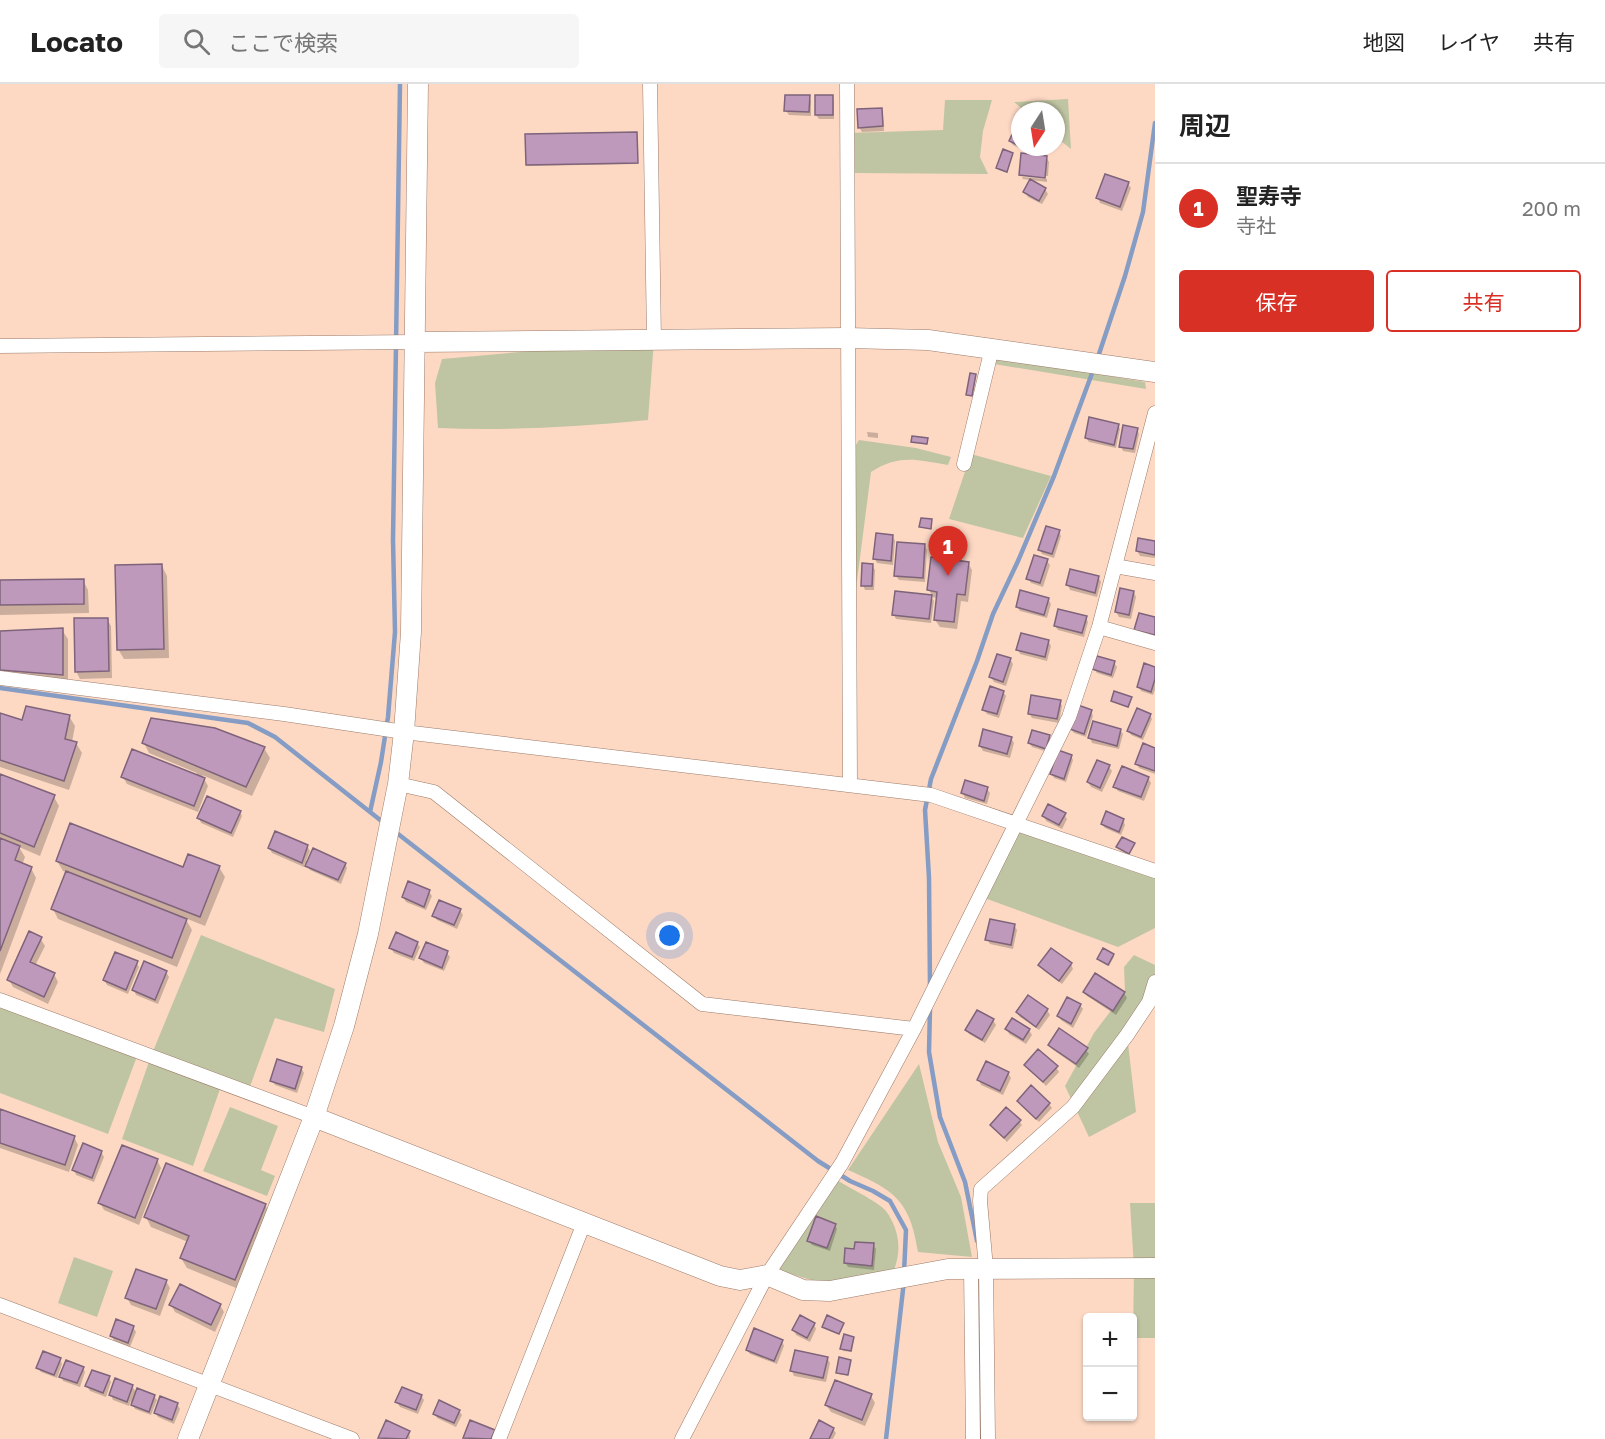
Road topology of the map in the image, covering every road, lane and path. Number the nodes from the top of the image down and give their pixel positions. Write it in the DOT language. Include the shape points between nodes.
graph roads {
  1 [pos="418,84"];
  2 [pos="650,84"];
  3 [pos="847,84"];
  4 [pos="848,338"];
  5 [pos="654,340"];
  6 [pos="416,342"];
  7 [pos="0,346"];
  8 [pos="992,348"];
  9 [pos="1155,372"];
  10 [pos="1155,413"];
  11 [pos="964,464"];
  12 [pos="1115,566"];
  13 [pos="1155,573"];
  14 [pos="1099,627"];
  15 [pos="1155,643"];
  16 [pos="0,678"];
  17 [pos="404,732"];
  18 [pos="398,784"];
  19 [pos="850,785"];
  20 [pos="1015,824"];
  21 [pos="1155,872"];
  22 [pos="1155,982"];
  23 [pos="0,1000"];
  24 [pos="914,1029"];
  25 [pos="314,1117"];
  26 [pos="584,1223"];
  27 [pos="979,1268"];
  28 [pos="1155,1268"];
  29 [pos="767,1275"];
  30 [pos="0,1305"];
  31 [pos="210,1384"];
  32 [pos="188,1439"];
  33 [pos="352,1439"];
  34 [pos="499,1439"];
  35 [pos="682,1439"];
  36 [pos="973,1439"];
  37 [pos="988,1439"];
  1 -- 6 [label="street"];
  2 -- 5 [label="street"];
  3 -- 4 [label="street"];
  4 -- 5 [label="street"];
  4 -- 8 [label="street" via="928,340"];
  4 -- 19 [label="street"];
  5 -- 6 [label="street"];
  6 -- 7 [label="street"];
  6 -- 17 [label="street" via="411,632"];
  8 -- 9 [label="street"];
  8 -- 11 [label="street"];
  10 -- 12 [label="street"];
  12 -- 13 [label="street"];
  12 -- 14 [label="street"];
  14 -- 15 [label="street"];
  14 -- 20 [label="street" via="1069,717"];
  16 -- 17 [label="street"];
  17 -- 18 [label="street"];
  17 -- 19 [label="street"];
  18 -- 24 [label="street" via="434,792 702,1004"];
  18 -- 25 [label="street" via="368,934 344,1026"];
  19 -- 20 [label="street" via="931,795"];
  20 -- 21 [label="street"];
  20 -- 24 [label="street"];
  22 -- 27 [label="street" via="1149,1002 1132,1028 1073,1107 981,1189"];
  23 -- 25 [label="street"];
  24 -- 29 [label="street" via="842,1163"];
  25 -- 26 [label="street"];
  25 -- 31 [label="street"];
  26 -- 29 [label="street" via="720,1276 740,1280"];
  26 -- 34 [label="street"];
  27 -- 28 [label="street"];
  27 -- 29 [label="street" via="948,1269 830,1291 803,1290"];
  27 -- 36 [label="street"];
  27 -- 37 [label="street"];
  29 -- 35 [label="street"];
  30 -- 31 [label="street"];
  31 -- 32 [label="street"];
  31 -- 33 [label="street"];
}
